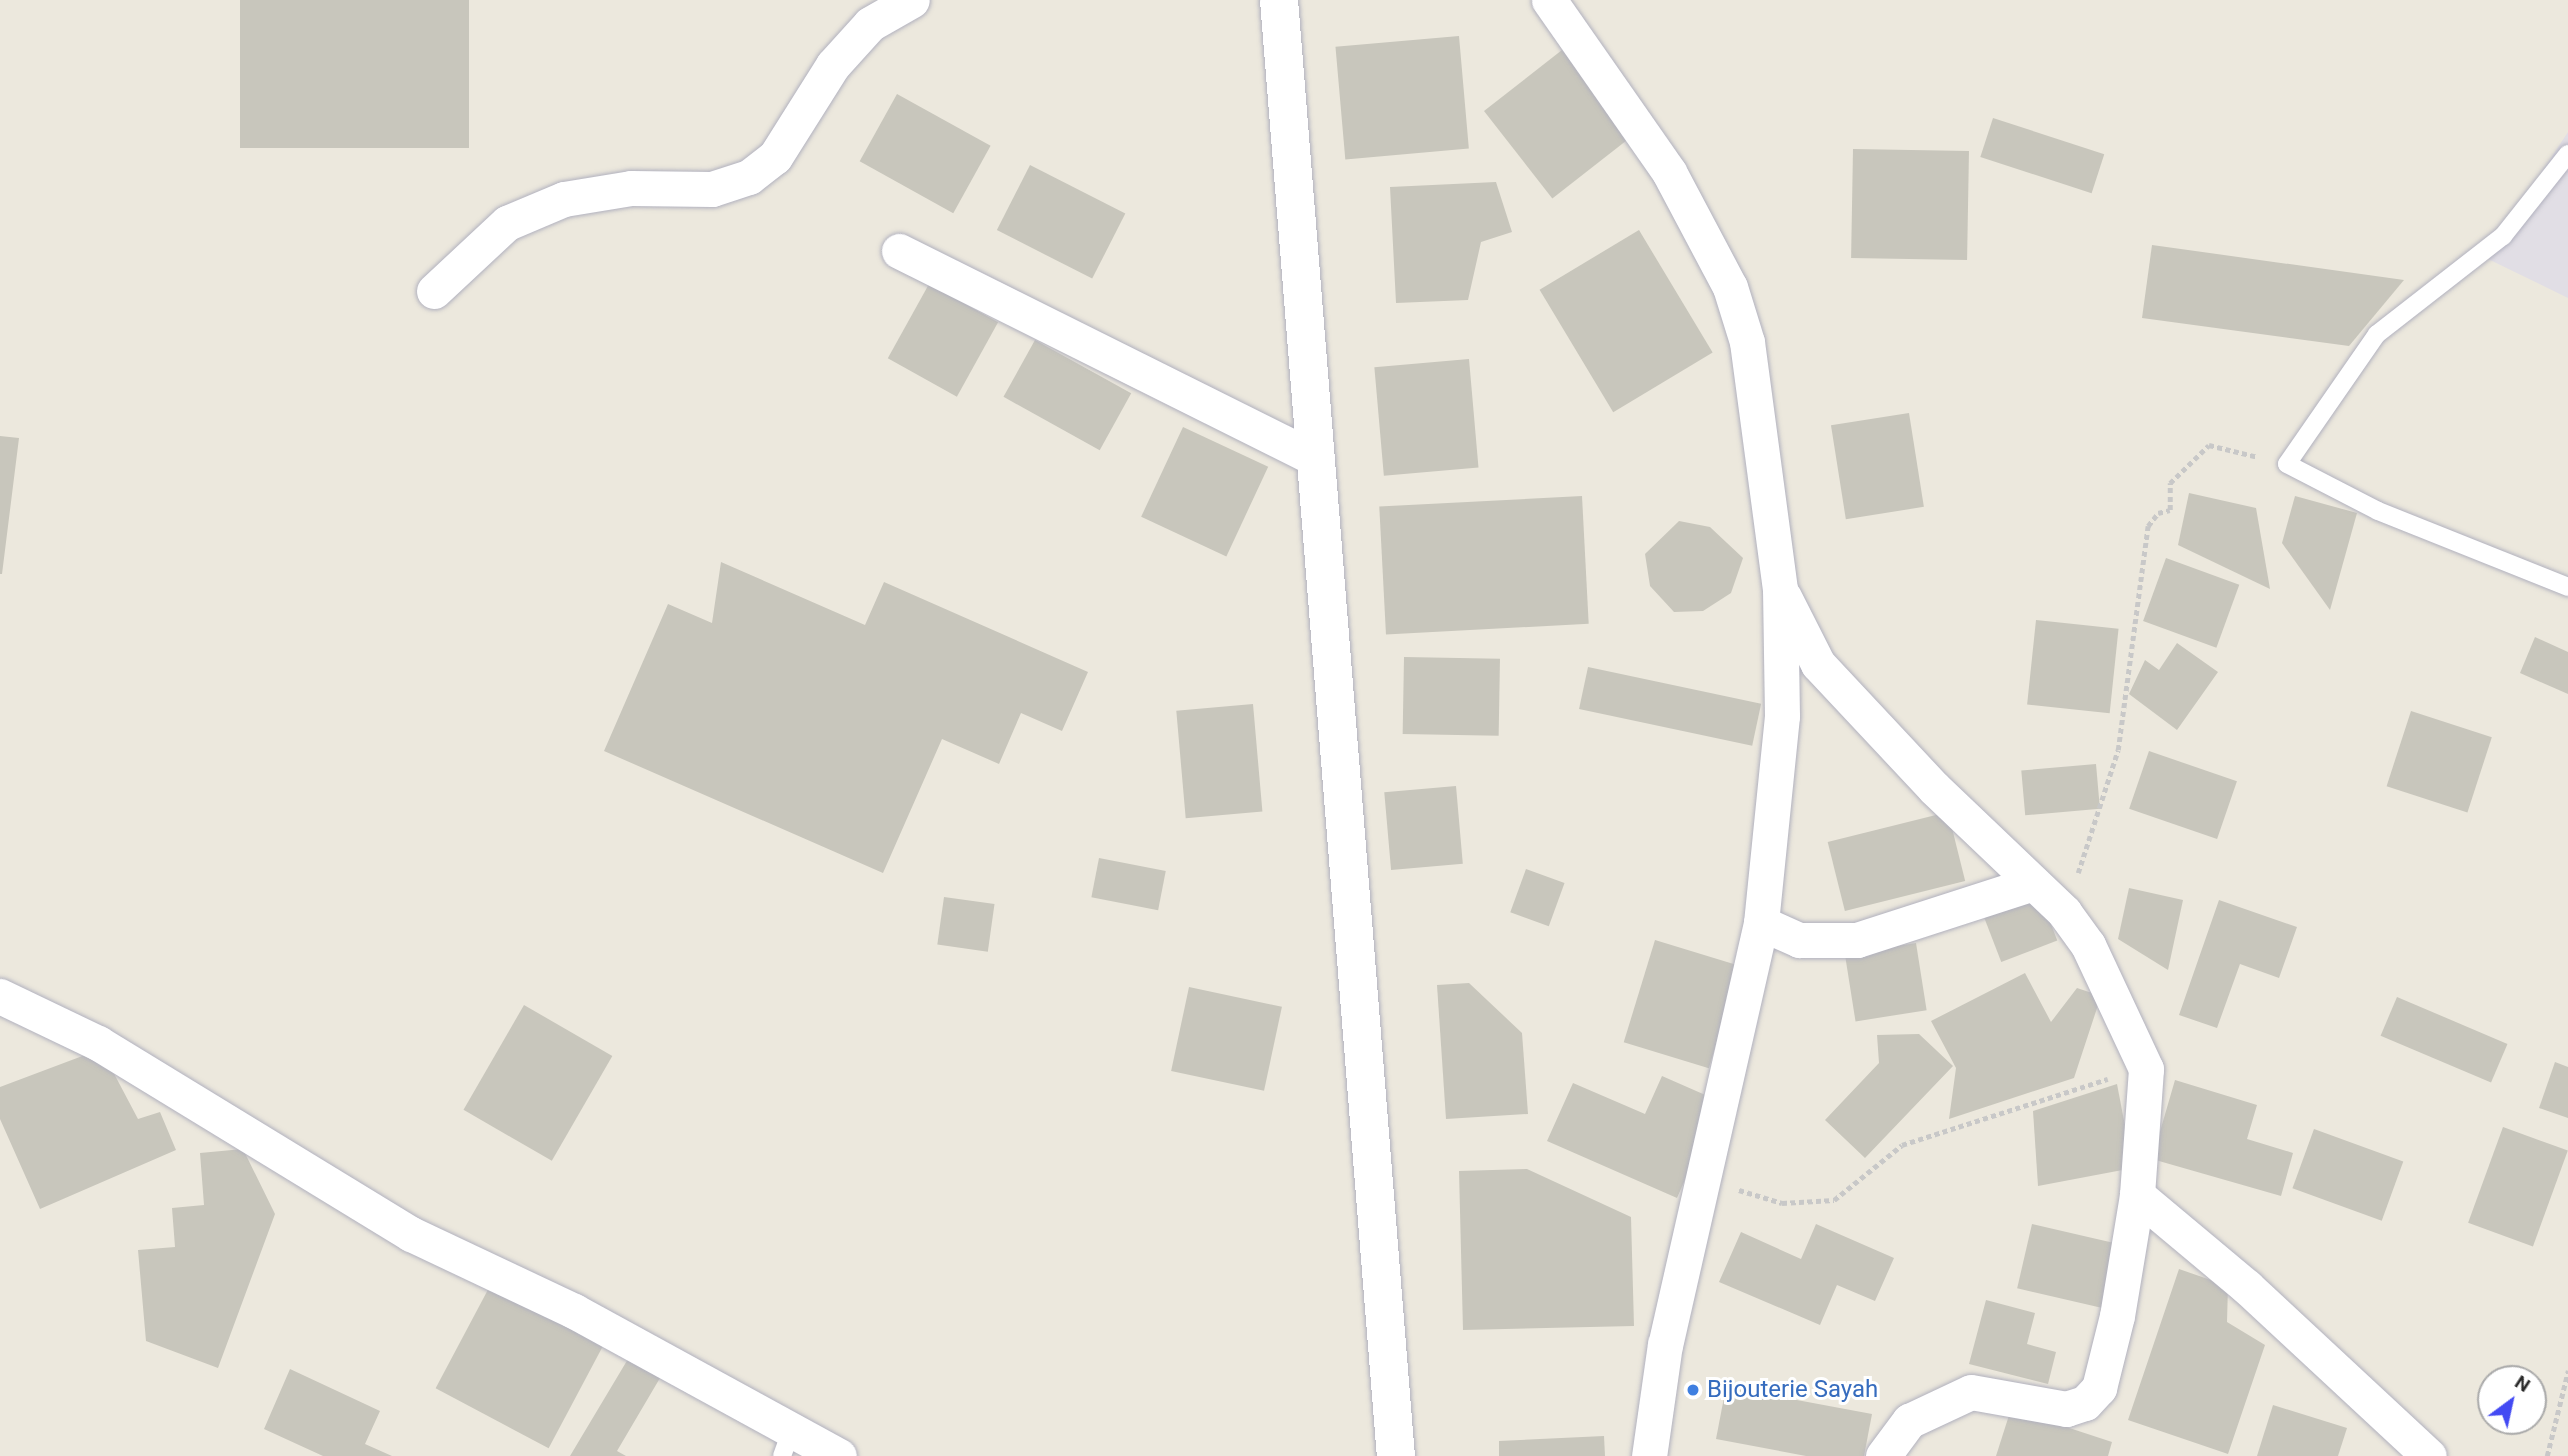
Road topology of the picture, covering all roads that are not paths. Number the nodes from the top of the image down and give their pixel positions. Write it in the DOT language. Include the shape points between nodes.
graph roads {
  1 [pos="912,0"];
  2 [pos="1279,0"];
  3 [pos="1549,0"];
  4 [pos="2568,154"];
  5 [pos="898,251"];
  6 [pos="434,291"];
  7 [pos="1316,459"];
  8 [pos="2568,587"];
  9 [pos="1780,589"];
  10 [pos="2033,883"];
  11 [pos="1761,923"];
  12 [pos="0,996"];
  13 [pos="2137,1195"];
  14 [pos="786,1443"];
  15 [pos="839,1456"];
  16 [pos="1396,1456"];
  17 [pos="1649,1456"];
  18 [pos="1883,1456"];
  19 [pos="2429,1456"];
  1 -- 6 [label="street" via="870,24 833,65 775,157 749,177 712,189 631,188 564,199 507,223"];
  2 -- 7 [label="street"];
  3 -- 9 [label="street" via="1669,172 1730,287 1747,342"];
  4 -- 8 [label="lane" via="2503,236 2377,334 2287,464 2378,511"];
  5 -- 7 [label="street"];
  7 -- 16 [label="street"];
  9 -- 10 [label="street" via="1818,664"];
  9 -- 11 [label="street" via="1783,716"];
  10 -- 11 [label="street" via="1857,940 1799,940"];
  10 -- 13 [label="street" via="2064,912 2112,988 2146,1069"];
  11 -- 17 [label="street" via="1665,1344"];
  12 -- 14 [label="street" via="98,1044 411,1234 574,1311"];
  13 -- 18 [label="street" via="2117,1316 2099,1388 2085,1403 2066,1409 1971,1392 1909,1421"];
  13 -- 19 [label="street" via="2247,1287"];
  14 -- 15 [label="street"];
}
